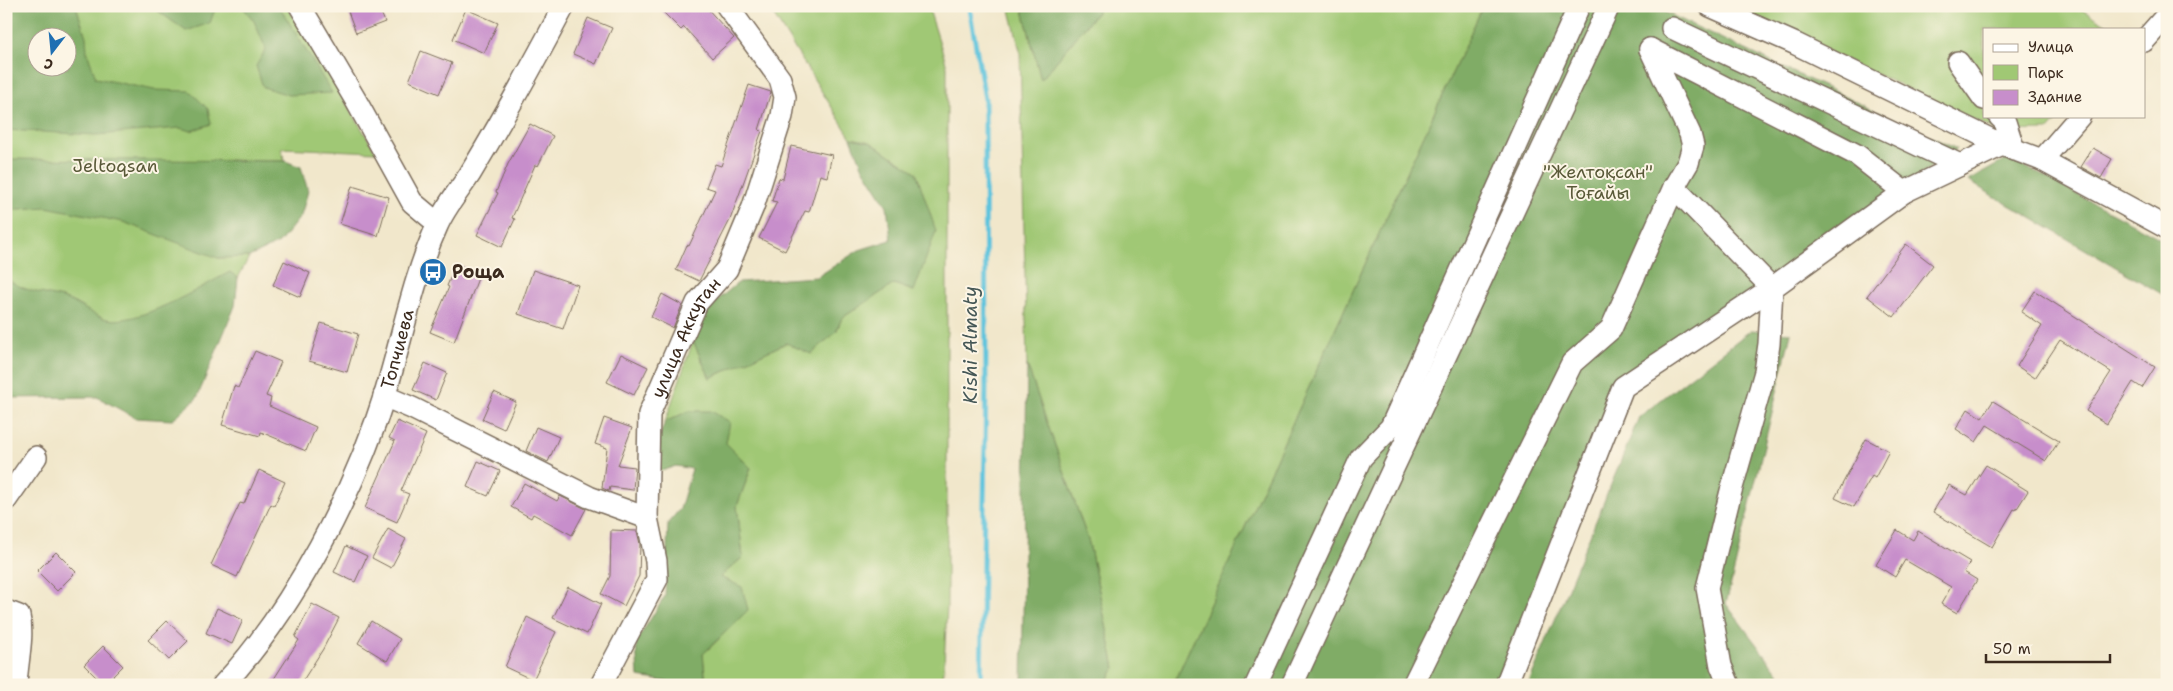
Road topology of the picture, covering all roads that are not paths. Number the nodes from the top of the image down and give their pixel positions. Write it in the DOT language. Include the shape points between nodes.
graph roads {
  1 [pos="300,6"];
  2 [pos="564,6"];
  3 [pos="727,6"];
  4 [pos="1579,6"];
  5 [pos="1609,6"];
  6 [pos="1710,6"];
  7 [pos="2167,15"];
  8 [pos="1672,28"];
  9 [pos="2146,39"];
  10 [pos="1958,62"];
  11 [pos="1983,98"];
  12 [pos="2000,118"];
  13 [pos="2078,118"];
  14 [pos="2008,147"];
  15 [pos="2042,160"];
  16 [pos="1960,165"];
  17 [pos="1674,187"];
  18 [pos="1904,192"];
  19 [pos="438,223"];
  20 [pos="2167,228"];
  21 [pos="1772,288"];
  22 [pos="384,396"];
  23 [pos="36,457"];
  24 [pos="6,500"];
  25 [pos="648,518"];
  26 [pos="7,609"];
  27 [pos="16,685"];
  28 [pos="223,685"];
  29 [pos="600,685"];
  30 [pos="1256,685"];
  31 [pos="1292,685"];
  32 [pos="1412,685"];
  33 [pos="1506,685"];
  34 [pos="1729,685"];
  1 -- 19 [label="street" via="412,202"];
  2 -- 19 [label="street, Топчиева" via="469,175"];
  3 -- 25 [label="street, улица Аккутан" via="780,79 785,97 753,207 727,269 697,303 649,414"];
  4 -- 30 [label="street" via="1391,428 1362,458"];
  5 -- 31 [label="street"];
  6 -- 14 [label="street"];
  7 -- 9 [label="street"];
  8 -- 16 [label="street"];
  10 -- 11 [label="street"];
  12 -- 14 [label="street" via="2005,122"];
  13 -- 15 [label="street"];
  14 -- 15 [label="street"];
  14 -- 16 [label="street"];
  15 -- 20 [label="street"];
  16 -- 18 [label="street"];
  17 -- 18 [label="street" via="1688,163 1693,146 1650,49 1857,155"];
  17 -- 21 [label="street"];
  17 -- 32 [label="street" via="1611,329 1572,363"];
  18 -- 21 [label="street"];
  19 -- 22 [label="street, Топчиева" via="416,277"];
  21 -- 33 [label="street" via="1624,387"];
  21 -- 34 [label="street" via="1765,372 1707,588 1721,666"];
  22 -- 25 [label="street" via="589,497"];
  22 -- 28 [label="street, Топчиева" via="364,454 317,550 287,602"];
  23 -- 24 [label="street"];
  25 -- 29 [label="street, улица Аккутан" via="657,579"];
  26 -- 27 [label="street" via="19,616 23,630"];
}
